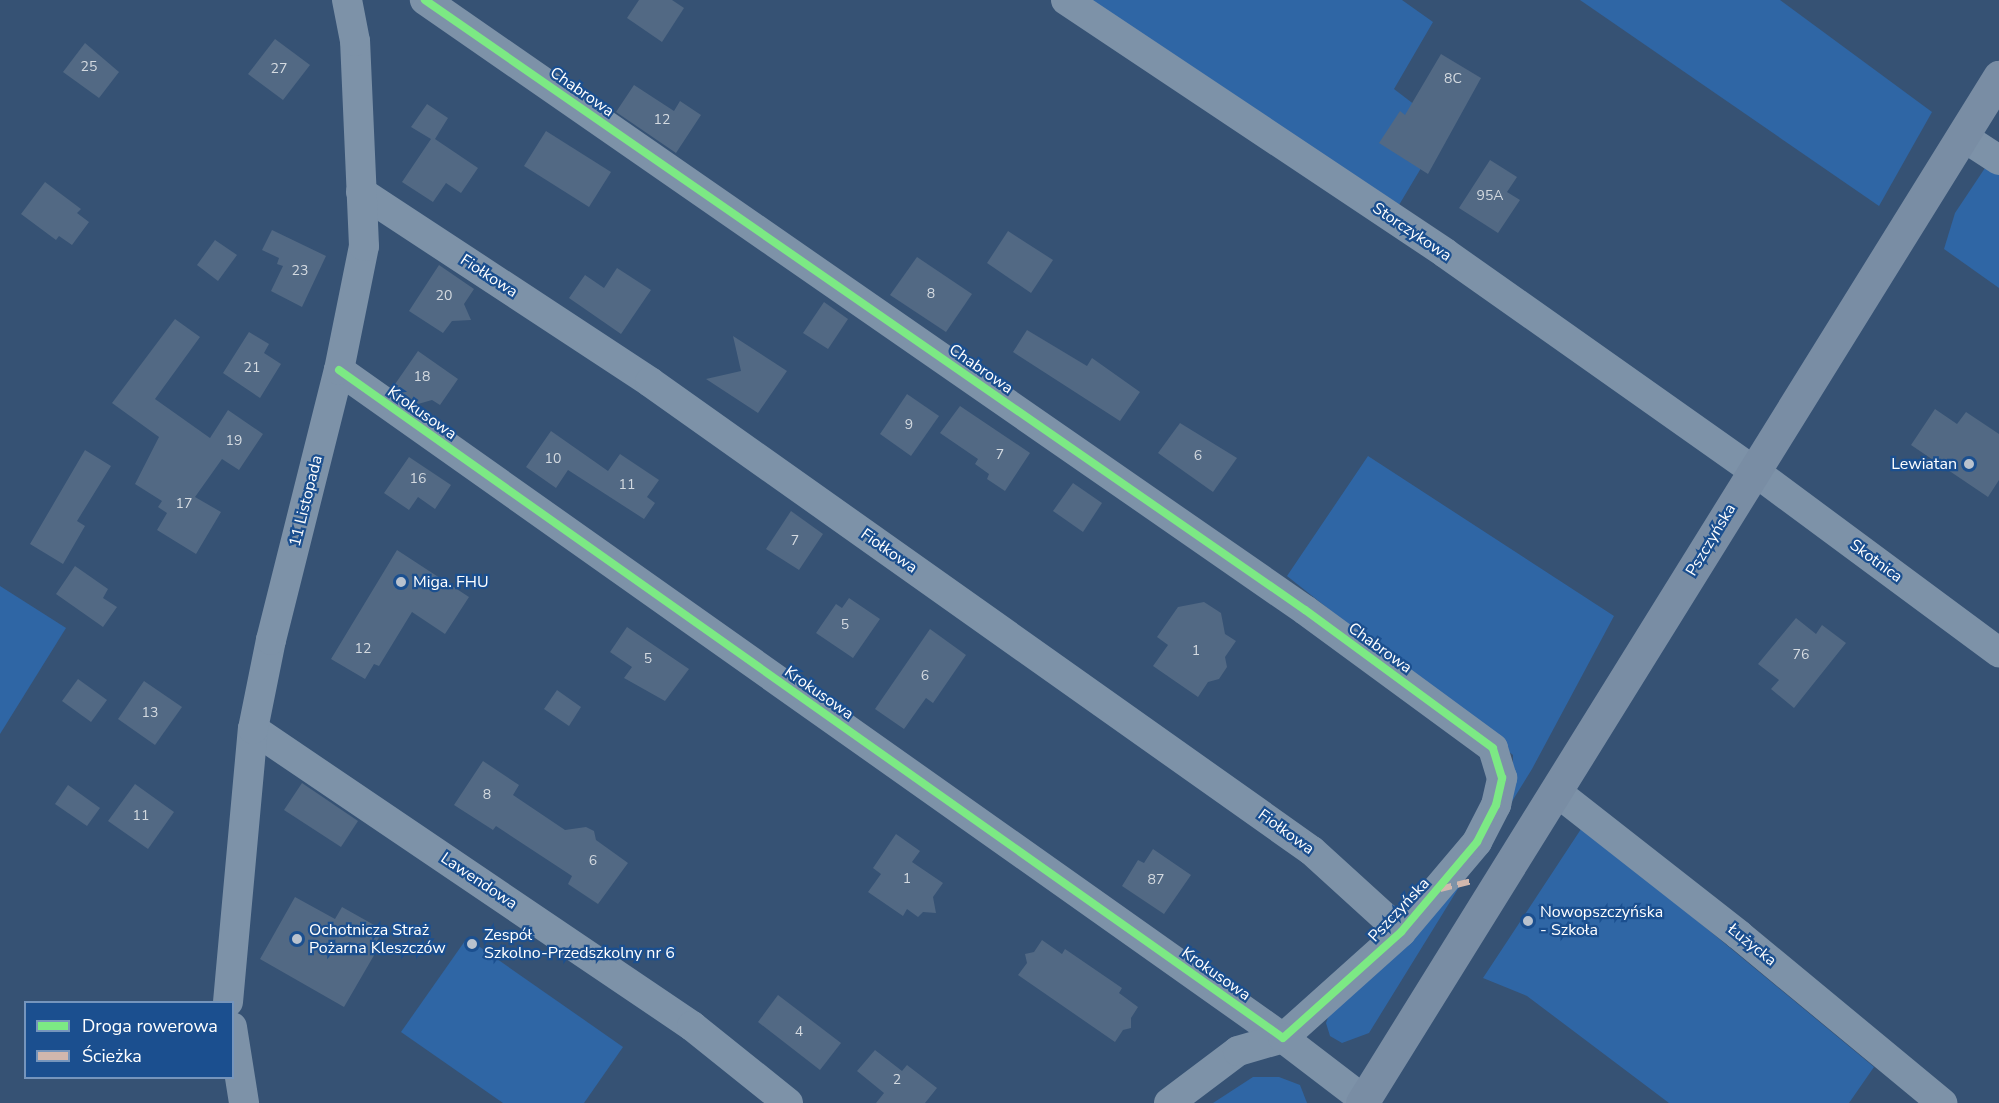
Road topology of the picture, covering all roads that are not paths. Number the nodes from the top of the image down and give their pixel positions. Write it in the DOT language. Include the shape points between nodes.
graph roads {
  1 [pos="347,0"];
  2 [pos="425,0"];
  3 [pos="1066,0"];
  4 [pos="1999,77"];
  5 [pos="1962,136"];
  6 [pos="1999,160"];
  7 [pos="361,192"];
  8 [pos="339,370"];
  9 [pos="1754,471"];
  10 [pos="1999,652"];
  11 [pos="253,729"];
  12 [pos="1503,778"];
  13 [pos="1558,793"];
  14 [pos="1401,932"];
  15 [pos="228,1001"];
  16 [pos="1283,1038"];
  17 [pos="234,1040"];
  18 [pos="1363,1102"];
  19 [pos="244,1103"];
  20 [pos="788,1103"];
  21 [pos="1169,1103"];
  22 [pos="1942,1103"];
  1 -- 7 [label="street, 11 Listopada" via="355,41"];
  2 -- 12 [label="street, Chabrowa" via="1305,610 1493,748"];
  3 -- 9 [label="street, Storczykowa" via="1445,254"];
  4 -- 5 [label="main road, Pszczyńska"];
  5 -- 6 [label="street"];
  5 -- 9 [label="main road, Pszczyńska"];
  7 -- 8 [label="street, 11 Listopada" via="364,246"];
  7 -- 14 [label="street, Fiołkowa" via="650,382 1312,850"];
  8 -- 11 [label="street, 11 Listopada" via="267,655"];
  8 -- 16 [label="street, Krokusowa"];
  9 -- 10 [label="street, Skotnica"];
  9 -- 13 [label="main road, Pszczyńska"];
  11 -- 15 [label="street, 11 Listopada"];
  11 -- 20 [label="street, Lawendowa" via="692,1026"];
  12 -- 14 [label="street, Pszczyńska" via="1496,805 1477,842"];
  13 -- 18 [label="main road, Pszczyńska"];
  13 -- 22 [label="street, Łużycka" via="1739,935"];
  14 -- 16 [label="street, Pszczyńska"];
  16 -- 18 [label="street, Pszczyńska"];
  16 -- 21 [label="street, Pszczyńska" via="1238,1051"];
  17 -- 19 [label="street"];
}
